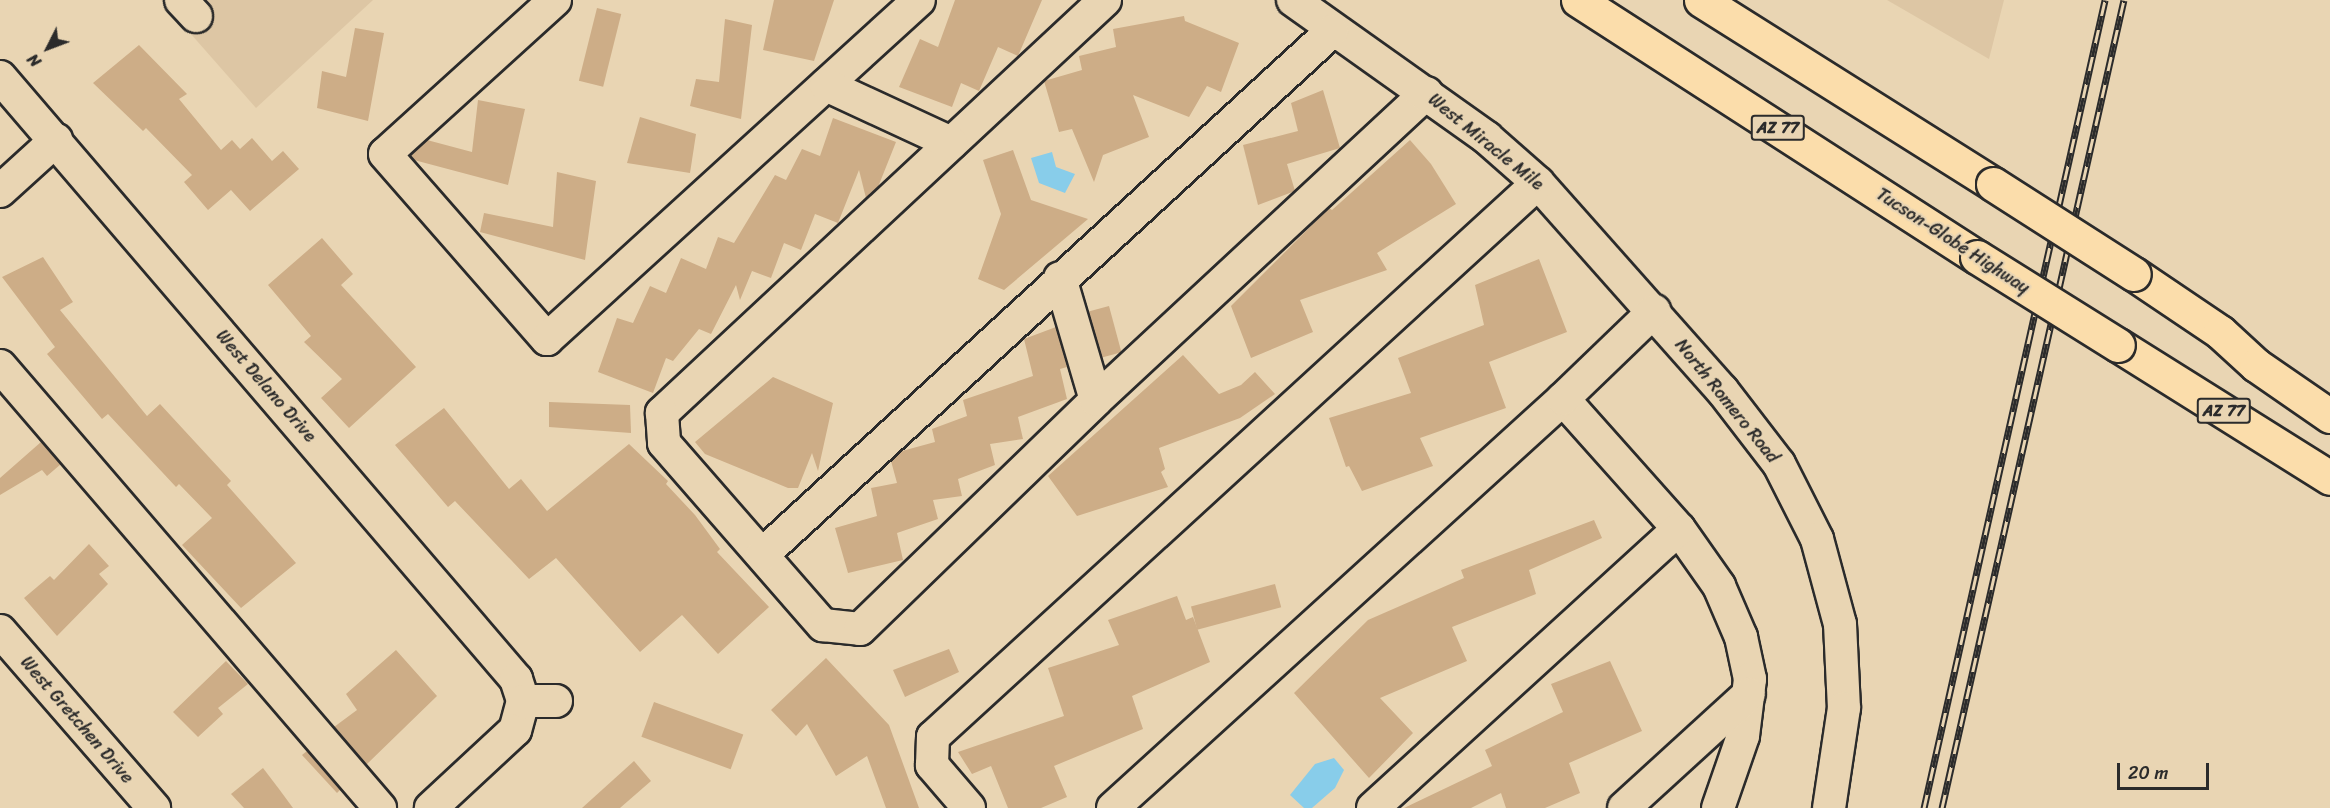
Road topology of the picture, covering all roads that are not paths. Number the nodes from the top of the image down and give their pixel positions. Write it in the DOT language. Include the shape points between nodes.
graph roads {
  1 [pos="555,0"];
  2 [pos="919,0"];
  3 [pos="1105,0"];
  4 [pos="1293,0"];
  5 [pos="1578,0"];
  6 [pos="1701,0"];
  7 [pos="1332,31"];
  8 [pos="0,77"];
  9 [pos="826,85"];
  10 [pos="1426,93"];
  11 [pos="56,140"];
  12 [pos="951,143"];
  13 [pos="1538,183"];
  14 [pos="0,191"];
  15 [pos="1060,279"];
  16 [pos="1654,311"];
  17 [pos="2220,332"];
  18 [pos="0,366"];
  19 [pos="2330,393"];
  20 [pos="1563,399"];
  21 [pos="1096,400"];
  22 [pos="2330,416"];
  23 [pos="2330,478"];
  24 [pos="1679,529"];
  25 [pos="762,555"];
  26 [pos="0,631"];
  27 [pos="1749,694"];
  28 [pos="523,701"];
  29 [pos="556,701"];
  30 [pos="1384,804"];
  31 [pos="154,808"];
  32 [pos="380,808"];
  33 [pos="431,808"];
  34 [pos="969,808"];
  35 [pos="1113,808"];
  36 [pos="1624,808"];
  37 [pos="1718,808"];
  38 [pos="1829,808"];
  1 -- 9 [label="street" via="385,154 547,339"];
  2 -- 9 [label="street"];
  3 -- 12 [label="street"];
  4 -- 7 [label="street, West Miracle Mile"];
  5 -- 23 [label="highway, Tucson-Globe Highway / AZ 77, bridge"];
  6 -- 17 [label="highway, bridge"];
  7 -- 10 [label="street, West Miracle Mile"];
  7 -- 15 [label="street"];
  8 -- 11 [label="street, West Delano Drive"];
  9 -- 12 [label="street"];
  10 -- 13 [label="street, West Miracle Mile" via="1487,138"];
  10 -- 21 [label="street"];
  11 -- 14 [label="street"];
  11 -- 28 [label="street, West Delano Drive" via="516,679"];
  12 -- 25 [label="street" via="662,413 664,443"];
  13 -- 16 [label="street, West Miracle Mile"];
  13 -- 34 [label="street" via="933,736 932,765"];
  15 -- 21 [label="street"];
  15 -- 25 [label="street"];
  16 -- 20 [label="street"];
  16 -- 38 [label="street, North Romero Road" via="1758,435 1801,502 1817,539 1830,580 1844,663 1841,740"];
  17 -- 19 [label="highway" via="2255,344"];
  17 -- 22 [label="highway" via="2256,365"];
  18 -- 32 [label="street"];
  20 -- 24 [label="street"];
  20 -- 35 [label="street"];
  21 -- 25 [label="street" via="860,628 823,625"];
  24 -- 27 [label="street" via="1719,586 1736,627 1750,679"];
  24 -- 30 [label="street"];
  26 -- 31 [label="street, West Gretchen Drive"];
  27 -- 36 [label="street"];
  27 -- 37 [label="street" via="1743,736"];
  28 -- 29 [label="street"];
  28 -- 33 [label="street" via="515,730"];
}
